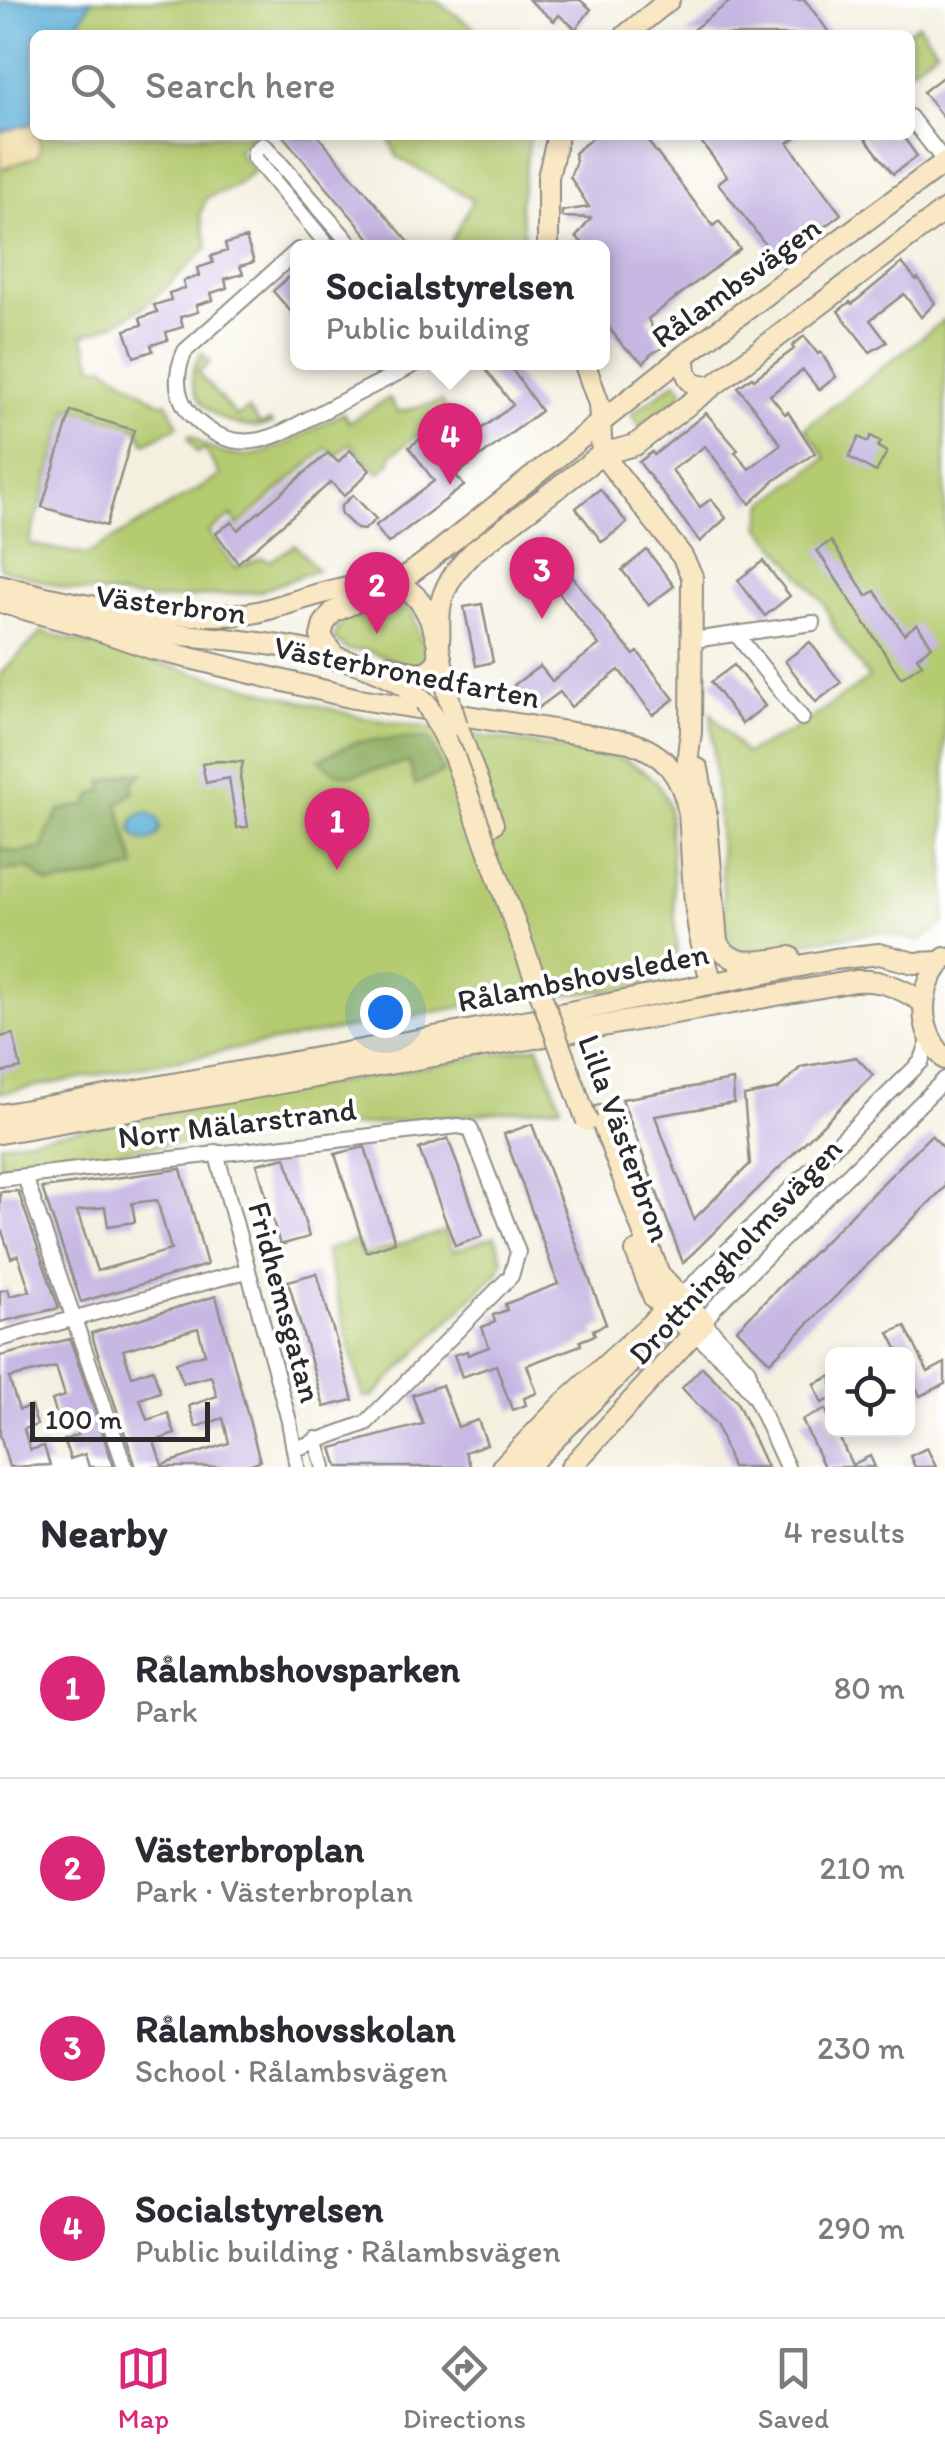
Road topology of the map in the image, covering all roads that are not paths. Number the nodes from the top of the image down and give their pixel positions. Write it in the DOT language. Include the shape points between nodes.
graph roads {
  1 [pos="668,0"];
  2 [pos="632,30"];
  3 [pos="915,123"];
  4 [pos="556,140"];
  5 [pos="945,162"];
  6 [pos="945,210"];
  7 [pos="331,221"];
  8 [pos="317,233"];
  9 [pos="309,240"];
  10 [pos="323,240"];
  11 [pos="347,240"];
  12 [pos="548,240"];
  13 [pos="290,257"];
  14 [pos="685,355"];
  15 [pos="403,370"];
  16 [pos="587,370"];
  17 [pos="712,386"];
  18 [pos="602,421"];
  19 [pos="565,453"];
  20 [pos="602,454"];
  21 [pos="396,584"];
  22 [pos="0,585"];
  23 [pos="0,602"];
  24 [pos="80,624"];
  25 [pos="813,624"];
  26 [pos="737,636"];
  27 [pos="693,640"];
  28 [pos="439,655"];
  29 [pos="336,659"];
  30 [pos="362,664"];
  31 [pos="802,718"];
  32 [pos="698,812"];
  33 [pos="702,880"];
  34 [pos="834,959"];
  35 [pos="943,960"];
  36 [pos="740,978"];
  37 [pos="712,982"];
  38 [pos="745,1000"];
  39 [pos="923,1002"];
  40 [pos="940,1043"];
  41 [pos="945,1079"];
  42 [pos="0,1114"];
  43 [pos="594,1118"];
  44 [pos="0,1132"];
  45 [pos="216,1152"];
  46 [pos="25,1177"];
  47 [pos="0,1179"];
  48 [pos="246,1271"];
  49 [pos="672,1304"];
  50 [pos="75,1320"];
  51 [pos="699,1328"];
  52 [pos="0,1339"];
  53 [pos="316,1440"];
  54 [pos="296,1459"];
  55 [pos="124,1467"];
  56 [pos="280,1467"];
  57 [pos="324,1467"];
  58 [pos="502,1467"];
  59 [pos="527,1467"];
  60 [pos="547,1467"];
  61 [pos="571,1467"];
  62 [pos="787,1467"];
  1 -- 2 [label="main road"];
  3 -- 5 [label="street"];
  4 -- 12 [label="main road" via="547,182"];
  5 -- 14 [label="main road, Rålambsvägen"];
  6 -- 17 [label="main road, Rålambsvägen"];
  7 -- 8 [label="street"];
  7 -- 8 [label="street" via="262,145 254,157"];
  7 -- 11 [label="street"];
  8 -- 9 [label="street"];
  8 -- 10 [label="street"];
  13 -- 15 [label="street" via="185,351 177,385 200,424 235,441 266,438"];
  14 -- 17 [label="main road" via="690,382"];
  14 -- 18 [label="main road, Rålambsvägen"];
  16 -- 18 [label="main road"];
  17 -- 20 [label="main road, Rålambsvägen" via="635,446"];
  18 -- 19 [label="main road, Rålambsvägen"];
  18 -- 20 [label="main road"];
  19 -- 20 [label="main road, Rålambsvägen"];
  19 -- 21 [label="main road, Rålambsvägen"];
  20 -- 27 [label="main road" via="688,566"];
  20 -- 28 [label="main road, Rålambsvägen" via="459,566 440,609"];
  21 -- 22 [label="main road, Västerbron" via="345,588 236,616 104,610"];
  21 -- 28 [label="main road, Lilla Västerbron" via="424,607"];
  21 -- 29 [label="main road, Rålambsvägen" via="326,619 321,636"];
  23 -- 24 [label="main road, Västerbron"];
  24 -- 29 [label="main road, Västerbron" via="251,642"];
  24 -- 32 [label="main road, Västerbronedfarten" via="153,649 354,698 629,742 656,753"];
  25 -- 26 [label="street"];
  26 -- 27 [label="street"];
  26 -- 31 [label="street"];
  27 -- 32 [label="main road" via="687,754"];
  28 -- 30 [label="main road, Västerbron" via="434,668 418,674"];
  28 -- 43 [label="main road, Lilla Västerbron, bridge"];
  29 -- 30 [label="main road, Västerbron"];
  30 -- 43 [label="main road, Lilla Västerbron, bridge" via="426,703 453,754"];
  32 -- 33 [label="main road"];
  33 -- 34 [label="main road" via="717,942 729,957"];
  33 -- 37 [label="main road" via="697,928"];
  34 -- 35 [label="main road, Rålambshovsleden" via="879,954 914,963"];
  34 -- 36 [label="main road, Rålambshovsleden"];
  35 -- 39 [label="main road"];
  36 -- 37 [label="main road, Rålambshovsleden"];
  36 -- 38 [label="main road"];
  37 -- 38 [label="main road"];
  37 -- 42 [label="main road, Rålambshovsleden"];
  38 -- 39 [label="main road, Rålambshovsleden" via="866,980 893,985"];
  38 -- 44 [label="main road, Rålambshovsleden"];
  39 -- 40 [label="main road" via="924,1021"];
  40 -- 49 [label="street, Drottningholmsvägen"];
  41 -- 51 [label="street, Drottningholmsvägen"];
  43 -- 49 [label="main road, Lilla Västerbron"];
  45 -- 46 [label="street, Norr Mälarstrand"];
  45 -- 48 [label="street, Fridhemsgatan"];
  45 -- 53 [label="street, Norr Mälarstrand" via="470,1128 518,1252 512,1276 366,1423"];
  46 -- 47 [label="street, Norr Mälarstrand"];
  46 -- 50 [label="street"];
  48 -- 50 [label="street"];
  48 -- 54 [label="street, Fridhemsgatan"];
  49 -- 51 [label="main road, Lilla Västerbron"];
  49 -- 58 [label="main road, Drottningholmsvägen"];
  50 -- 52 [label="street"];
  50 -- 55 [label="street"];
  51 -- 61 [label="main road, Drottningholmsvägen"];
  51 -- 62 [label="street" via="756,1399"];
  53 -- 54 [label="street"];
  53 -- 57 [label="street, Fridhemsgatan"];
  54 -- 56 [label="street"];
  59 -- 60 [label="main road" via="633,1370"];
}
